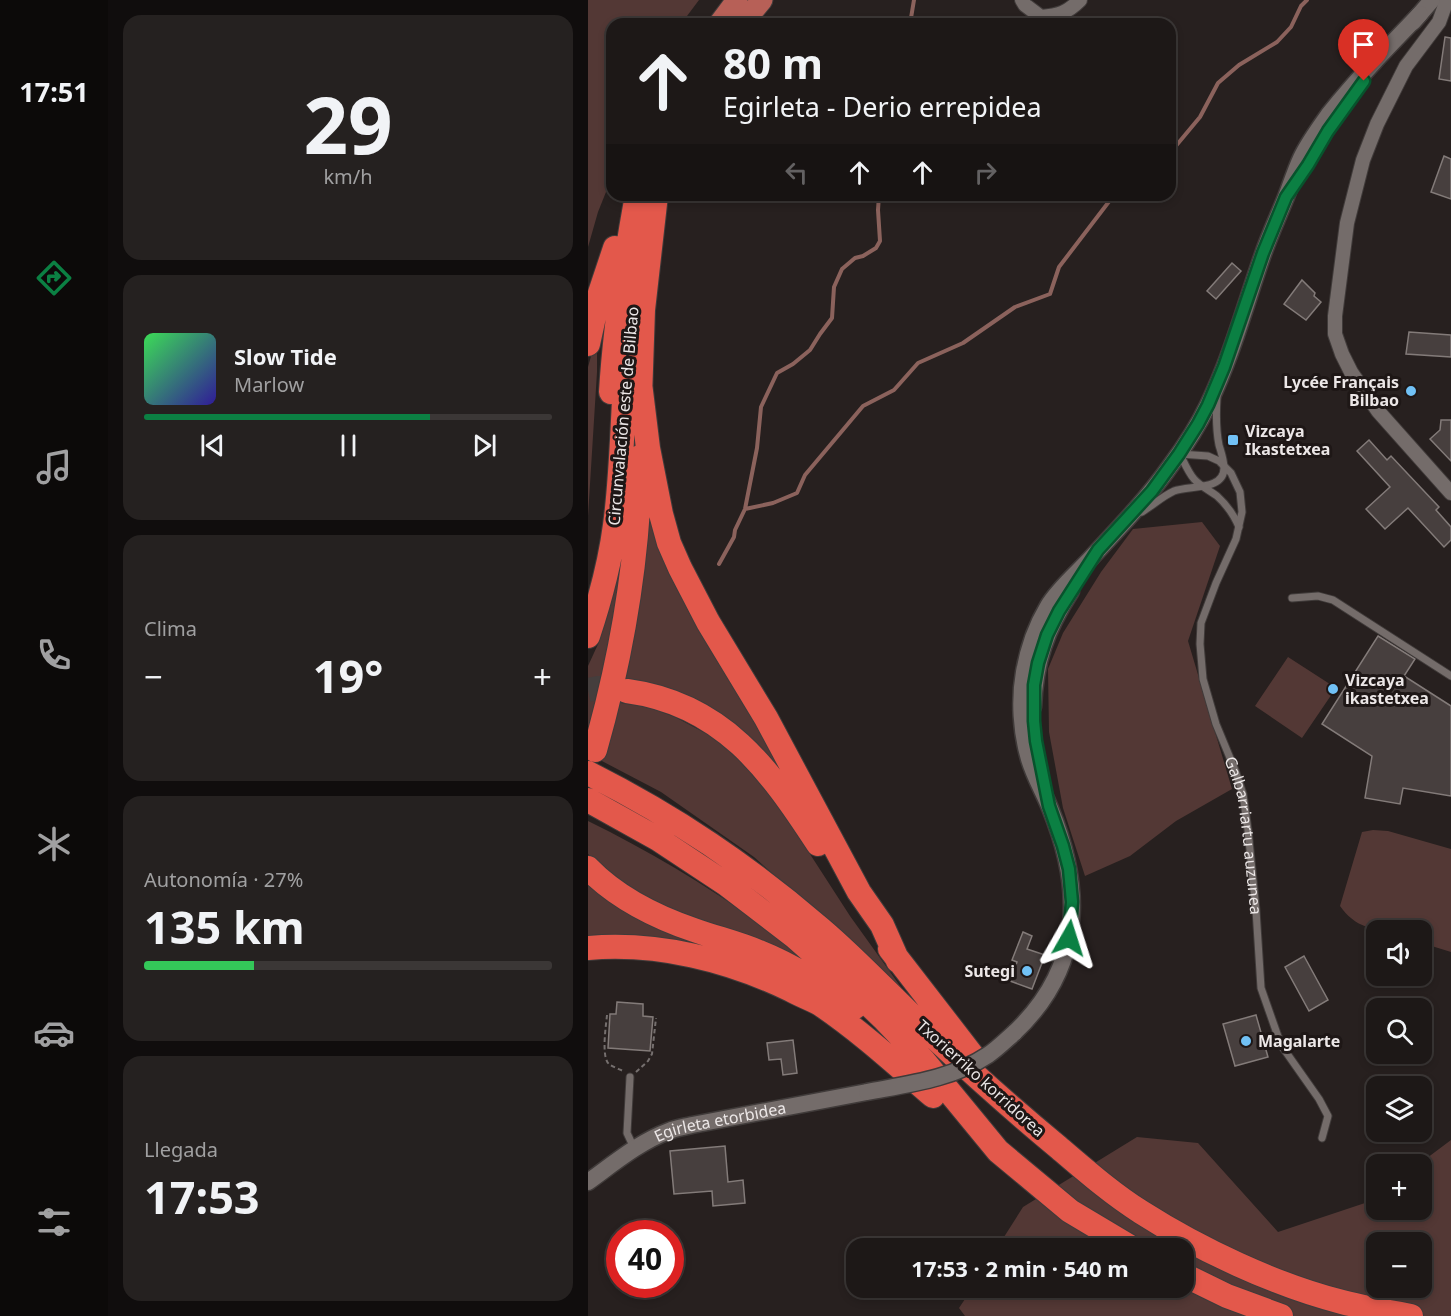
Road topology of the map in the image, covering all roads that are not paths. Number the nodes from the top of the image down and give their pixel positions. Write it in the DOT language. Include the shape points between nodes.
graph roads {
  1 [pos="737,0"];
  2 [pos="762,0"];
  3 [pos="1022,0"];
  4 [pos="1080,0"];
  5 [pos="1432,0"];
  6 [pos="1447,0"];
  7 [pos="724,18"];
  8 [pos="747,18"];
  9 [pos="634,201"];
  10 [pos="635,201"];
  11 [pos="653,201"];
  12 [pos="654,201"];
  13 [pos="593,309"];
  14 [pos="588,344"];
  15 [pos="1218,382"];
  16 [pos="640,383"];
  17 [pos="1179,454"];
  18 [pos="1225,466"];
  19 [pos="1203,486"];
  20 [pos="1451,493"];
  21 [pos="1120,526"];
  22 [pos="1239,527"];
  23 [pos="588,592"];
  24 [pos="1292,598"];
  25 [pos="588,636"];
  26 [pos="1451,676"];
  27 [pos="627,691"];
  28 [pos="595,750"];
  29 [pos="588,773"];
  30 [pos="588,800"];
  31 [pos="588,868"];
  32 [pos="588,948"];
  33 [pos="898,961"];
  34 [pos="630,1077"];
  35 [pos="961,1107"];
  36 [pos="1012,1109"];
  37 [pos="1322,1138"];
  38 [pos="634,1149"];
  39 [pos="998,1151"];
  40 [pos="588,1182"];
  41 [pos="1115,1238"];
  42 [pos="1194,1280"];
  43 [pos="1281,1316"];
  44 [pos="1411,1316"];
  1 -- 7 [label="main road"];
  2 -- 8 [label="main road"];
  3 -- 4 [label="street" via="1041,17 1059,15"];
  5 -- 15 [label="street" via="1355,93 1286,197"];
  6 -- 20 [label="street" via="1439,22 1406,66 1363,160 1347,223 1335,334 1351,372 1378,411"];
  9 -- 13 [label="highway"];
  10 -- 23 [label="highway, Circunvalación este de Bilbao" via="614,344 605,494"];
  11 -- 25 [label="highway, Circunvalación este de Bilbao" via="639,254 631,313 615,525"];
  12 -- 16 [label="highway"];
  13 -- 14 [label="highway"];
  15 -- 17 [label="street"];
  15 -- 18 [label="lane, Galbarriartu auzunea" via="1217,427"];
  16 -- 28 [label="highway" via="640,476 630,586 620,649"];
  16 -- 33 [label="highway" via="657,495 680,568 859,892 882,925"];
  17 -- 18 [label="lane" via="1209,456"];
  17 -- 19 [label="lane" via="1190,474"];
  17 -- 21 [label="street"];
  18 -- 19 [label="lane" via="1217,482"];
  18 -- 22 [label="lane, Galbarriartu auzunea" via="1240,492"];
  19 -- 21 [label="lane" via="1170,493"];
  19 -- 22 [label="lane" via="1227,506"];
  21 -- 38 [label="street, Egirleta etorbidea, bridge" via="1098,550 1059,611 1047,635 1034,685 1036,741 1049,806 1069,869 1072,902 1069,938 1061,967 1034,1012 990,1053 945,1076 681,1127"];
  22 -- 37 [label="lane, Galbarriartu auzunea" via="1201,623 1203,678 1243,794 1261,988 1281,1045 1328,1116"];
  24 -- 26 [label="lane" via="1318,596 1333,600"];
  27 -- 33 [label="highway" via="682,705 728,732 778,785"];
  29 -- 36 [label="highway, Txorierriko korridorea" via="670,818 782,896"];
  30 -- 35 [label="highway, Txorierriko korridorea" via="658,839 795,938 883,1018"];
  31 -- 35 [label="highway" via="628,900 665,919 758,951 820,983 856,1008"];
  32 -- 39 [label="highway" via="633,947 702,958 769,980 818,1003 871,1042"];
  33 -- 36 [label="highway"];
  34 -- 38 [label="lane" via="627,1133"];
  35 -- 39 [label="highway, Txorierriko korridorea"];
  36 -- 44 [label="highway, Txorierriko korridorea" via="1108,1189 1192,1242 1287,1285 1340,1302"];
  38 -- 40 [label="street, Egirleta etorbidea"];
  39 -- 41 [label="highway, Txorierriko korridorea" via="1070,1211"];
  42 -- 43 [label="highway"];
}
